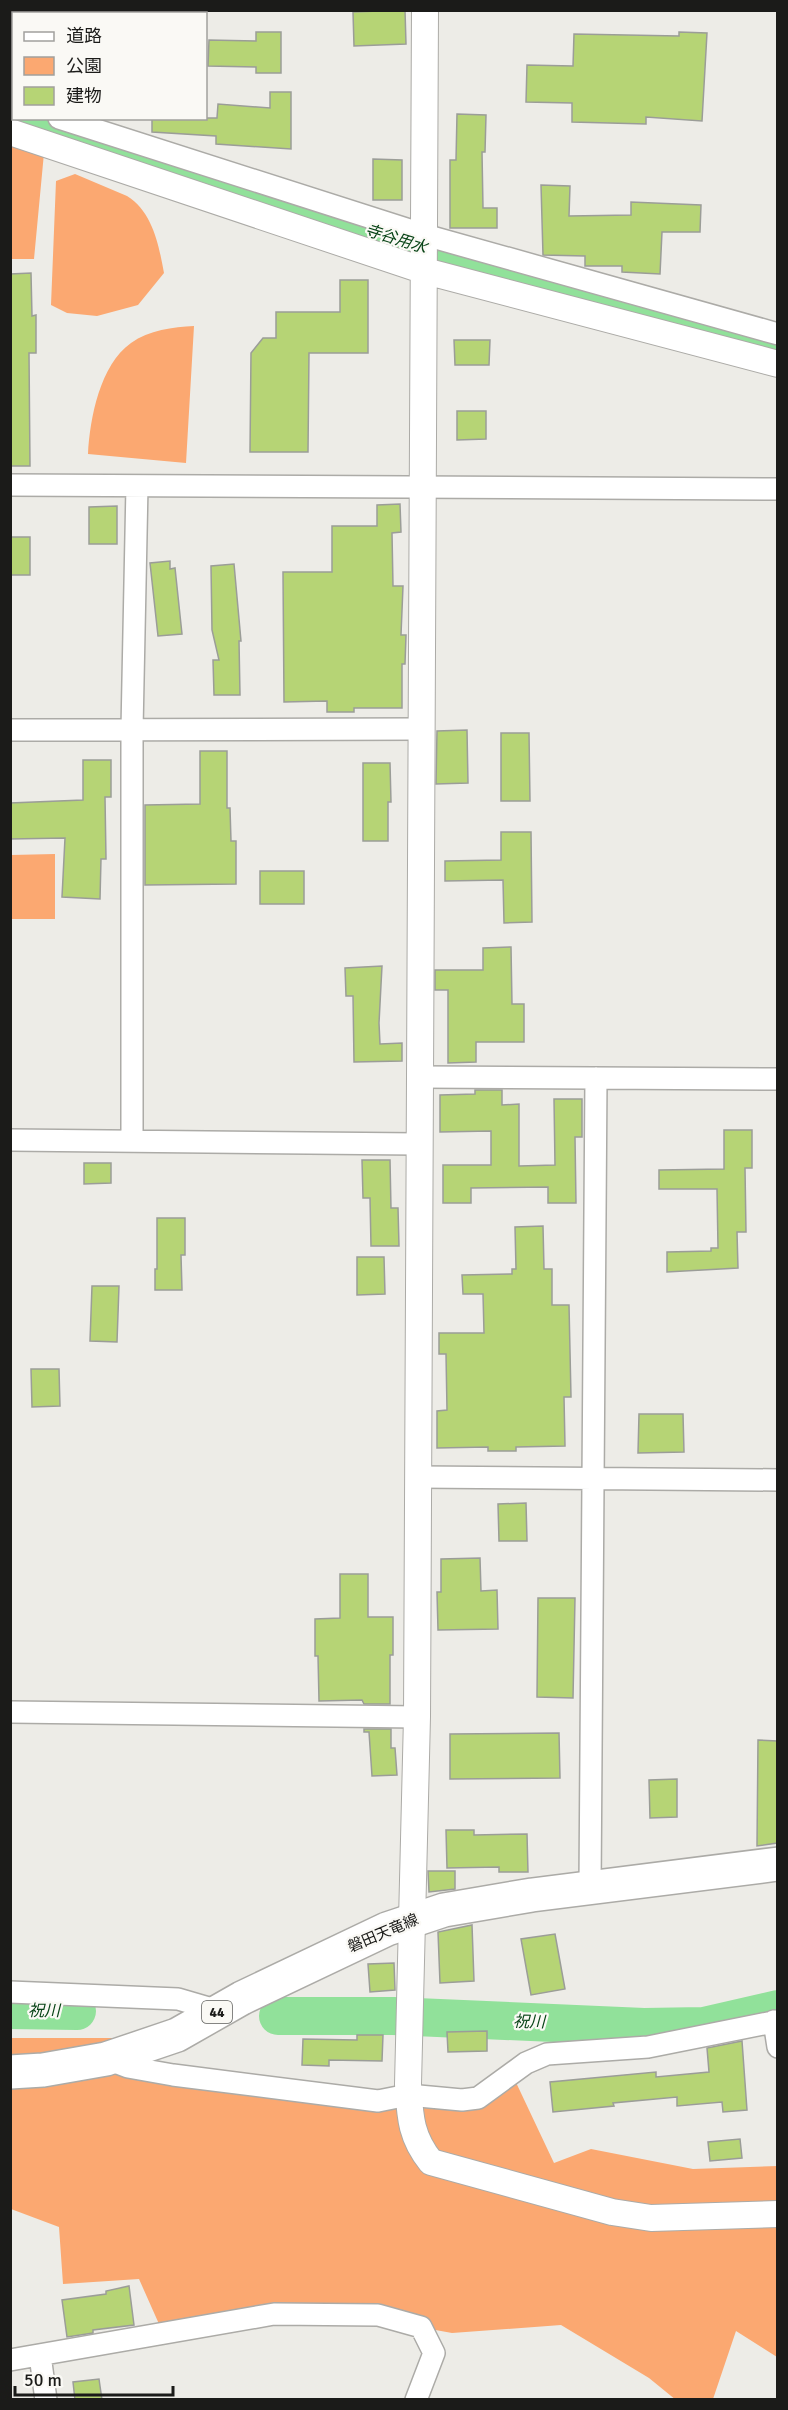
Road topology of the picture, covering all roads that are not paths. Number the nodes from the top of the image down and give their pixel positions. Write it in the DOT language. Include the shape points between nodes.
graph roads {
  1 [pos="425,10"];
  2 [pos="64,120"];
  3 [pos="10,132"];
  4 [pos="425,252"];
  5 [pos="777,334"];
  6 [pos="777,364"];
  7 [pos="10,485"];
  8 [pos="137,486"];
  9 [pos="423,487"];
  10 [pos="777,489"];
  11 [pos="132,729"];
  12 [pos="421,729"];
  13 [pos="10,730"];
  14 [pos="420,1077"];
  15 [pos="596,1078"];
  16 [pos="777,1079"];
  17 [pos="10,1140"];
  18 [pos="132,1140"];
  19 [pos="418,1144"];
  20 [pos="418,1478"];
  21 [pos="594,1479"];
  22 [pos="777,1480"];
  23 [pos="10,1712"];
  24 [pos="417,1716"];
  25 [pos="777,1863"];
  26 [pos="590,1887"];
  27 [pos="413,1919"];
  28 [pos="10,1992"];
  29 [pos="219,2011"];
  30 [pos="776,2021"];
  31 [pos="777,2047"];
  32 [pos="106,2059"];
  33 [pos="10,2072"];
  34 [pos="408,2095"];
  35 [pos="777,2214"];
  36 [pos="40,2355"];
  37 [pos="10,2360"];
  38 [pos="46,2400"];
  39 [pos="416,2400"];
  1 -- 4 [label="street"];
  2 -- 4 [label="street"];
  3 -- 4 [label="street"];
  4 -- 5 [label="street"];
  4 -- 6 [label="street"];
  4 -- 9 [label="street"];
  7 -- 8 [label="street"];
  8 -- 9 [label="street"];
  8 -- 11 [label="street"];
  9 -- 10 [label="street"];
  9 -- 12 [label="street"];
  11 -- 12 [label="street"];
  11 -- 13 [label="street"];
  11 -- 18 [label="street"];
  12 -- 14 [label="street"];
  14 -- 15 [label="street"];
  14 -- 19 [label="street"];
  15 -- 16 [label="street"];
  15 -- 21 [label="street"];
  17 -- 18 [label="street"];
  18 -- 19 [label="street"];
  19 -- 20 [label="street"];
  20 -- 21 [label="street"];
  20 -- 24 [label="street"];
  21 -- 22 [label="street"];
  21 -- 26 [label="street"];
  23 -- 24 [label="street"];
  24 -- 27 [label="street"];
  25 -- 26 [label="main road, 磐田天竜線 / 44"];
  26 -- 27 [label="main road, 磐田天竜線 / 44" via="444,1910"];
  27 -- 29 [label="main road, 磐田天竜線 / 44"];
  27 -- 34 [label="street"];
  28 -- 29 [label="street" via="178,1999"];
  29 -- 32 [label="main road, 磐田天竜線 / 44" via="177,2035"];
  30 -- 31 [label="street"];
  30 -- 34 [label="street" via="648,2047 547,2054 478,2098"];
  32 -- 33 [label="main road, 磐田天竜線 / 44"];
  32 -- 34 [label="street" via="173,2075 378,2101"];
  34 -- 35 [label="street" via="410,2125 431,2162 612,2212 651,2218"];
  36 -- 37 [label="street"];
  36 -- 38 [label="street"];
  36 -- 39 [label="street" via="274,2314 378,2314 422,2327 434,2353"];
}
